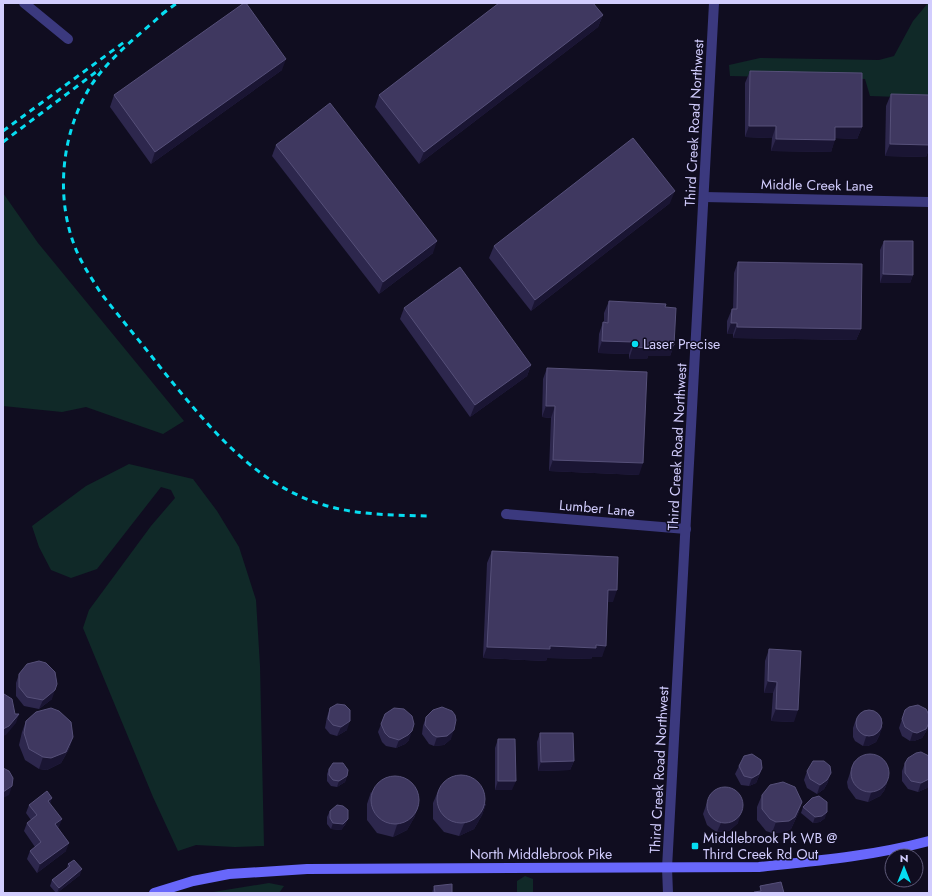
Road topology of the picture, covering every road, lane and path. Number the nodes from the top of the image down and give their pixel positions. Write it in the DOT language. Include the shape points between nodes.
graph roads {
  1 [pos="24,3"];
  2 [pos="714,3"];
  3 [pos="68,39"];
  4 [pos="704,197"];
  5 [pos="929,202"];
  6 [pos="506,514"];
  7 [pos="686,529"];
  8 [pos="929,841"];
  9 [pos="667,868"];
  10 [pos="154,893"];
  11 [pos="668,893"];
  1 -- 3 [label="street"];
  2 -- 4 [label="street, Third Creek Road Northwest"];
  4 -- 5 [label="street, Middle Creek Lane"];
  4 -- 7 [label="street, Third Creek Road Northwest"];
  6 -- 7 [label="street, Lumber Lane"];
  7 -- 9 [label="street, Third Creek Road Northwest"];
  8 -- 9 [label="main road, North Middlebrook Pike" via="824,860 759,867"];
  9 -- 10 [label="main road, North Middlebrook Pike" via="314,869 229,874 193,881"];
  9 -- 11 [label="street, Third Creek Road Northwest"];
}
